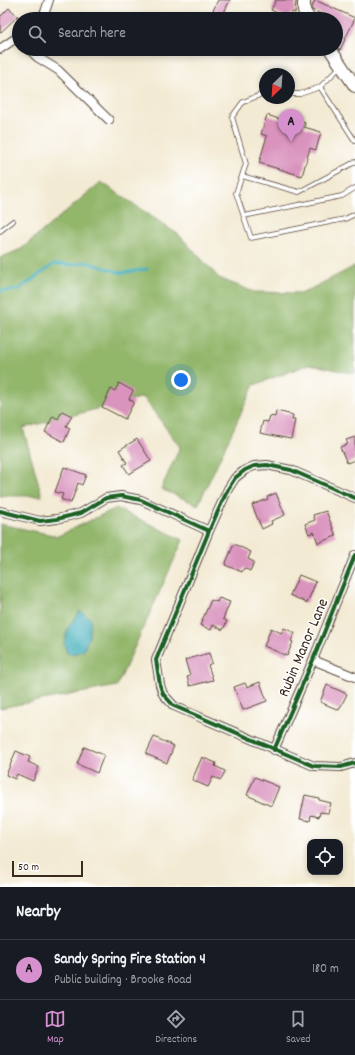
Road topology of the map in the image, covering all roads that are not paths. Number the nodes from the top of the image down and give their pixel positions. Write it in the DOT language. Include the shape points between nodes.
graph roads {
  1 [pos="49,0"];
  2 [pos="304,0"];
  3 [pos="45,12"];
  4 [pos="304,12"];
  5 [pos="12,41"];
  6 [pos="0,49"];
  7 [pos="36,56"];
  8 [pos="335,56"];
  9 [pos="341,66"];
  10 [pos="355,86"];
  11 [pos="320,87"];
  12 [pos="295,94"];
  13 [pos="259,95"];
  14 [pos="109,120"];
  15 [pos="355,141"];
  16 [pos="355,162"];
  17 [pos="242,176"];
  18 [pos="355,188"];
  19 [pos="355,214"];
  20 [pos="244,216"];
  21 [pos="13,221"];
  22 [pos="0,231"];
  23 [pos="355,498"];
  24 [pos="0,511"];
  25 [pos="209,531"];
  26 [pos="355,555"];
  27 [pos="313,660"];
  28 [pos="355,677"];
  29 [pos="274,750"];
  30 [pos="355,763"];
  1 -- 3 [label="street"];
  2 -- 4 [label="street"];
  5 -- 6 [label="street"];
  7 -- 14 [label="street" via="58,70"];
  8 -- 9 [label="street"];
  9 -- 10 [label="street"];
  9 -- 11 [label="lane"];
  11 -- 12 [label="lane"];
  11 -- 15 [label="lane"];
  13 -- 17 [label="lane" via="243,102 232,117 246,164"];
  16 -- 17 [label="lane" via="299,192"];
  17 -- 20 [label="lane" via="236,193"];
  18 -- 20 [label="lane" via="342,196"];
  19 -- 20 [label="lane" via="345,219 251,238"];
  21 -- 22 [label="lane"];
  23 -- 25 [label="street" via="291,470 267,465 254,466 235,478"];
  24 -- 25 [label="street" via="40,521 57,519 81,513 106,498 121,496 141,500"];
  25 -- 29 [label="street" via="156,660 160,685 163,694 174,706"];
  26 -- 27 [label="street, Rubin Manor Lane"];
  27 -- 28 [label="street"];
  27 -- 29 [label="street, Rubin Manor Lane"];
  29 -- 30 [label="street" via="314,766 342,767"];
}
